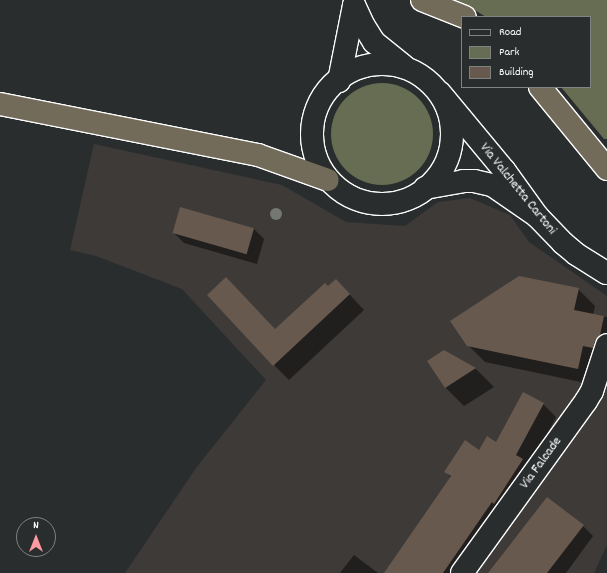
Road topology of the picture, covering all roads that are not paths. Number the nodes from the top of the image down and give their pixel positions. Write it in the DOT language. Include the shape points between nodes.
graph roads {
  1 [pos="422,0"];
  2 [pos="462,16"];
  3 [pos="405,67"];
  4 [pos="339,81"];
  5 [pos="541,88"];
  6 [pos="440,93"];
  7 [pos="0,104"];
  8 [pos="607,169"];
  9 [pos="328,180"];
  10 [pos="425,188"];
  11 [pos="537,216"];
  12 [pos="607,273"];
  13 [pos="607,345"];
  14 [pos="462,573"];
  1 -- 2 [label="highway"];
  3 -- 4 [label="street, Via Valchetta Cartoni" via="389,64 371,65 354,71"];
  3 -- 4 [label="street" via="374,42 354,5"];
  3 -- 6 [label="street, Via Valchetta Cartoni" via="426,78"];
  4 -- 9 [label="street, Via Valchetta Cartoni" via="321,104 313,127 314,153"];
  5 -- 8 [label="highway"];
  6 -- 10 [label="street, Via Valchetta Cartoni" via="452,120 451,149 439,174"];
  6 -- 11 [label="street, Via Valchetta Cartoni" via="504,170"];
  7 -- 9 [label="highway" via="258,155"];
  9 -- 10 [label="street, Via Valchetta Cartoni" via="352,197 381,205 407,199"];
  10 -- 11 [label="street" via="463,181 484,183 499,189"];
  11 -- 12 [label="street, Via Valchetta Cartoni" via="563,244"];
  13 -- 14 [label="street, Via Falcade" via="592,391 586,401"];
}
